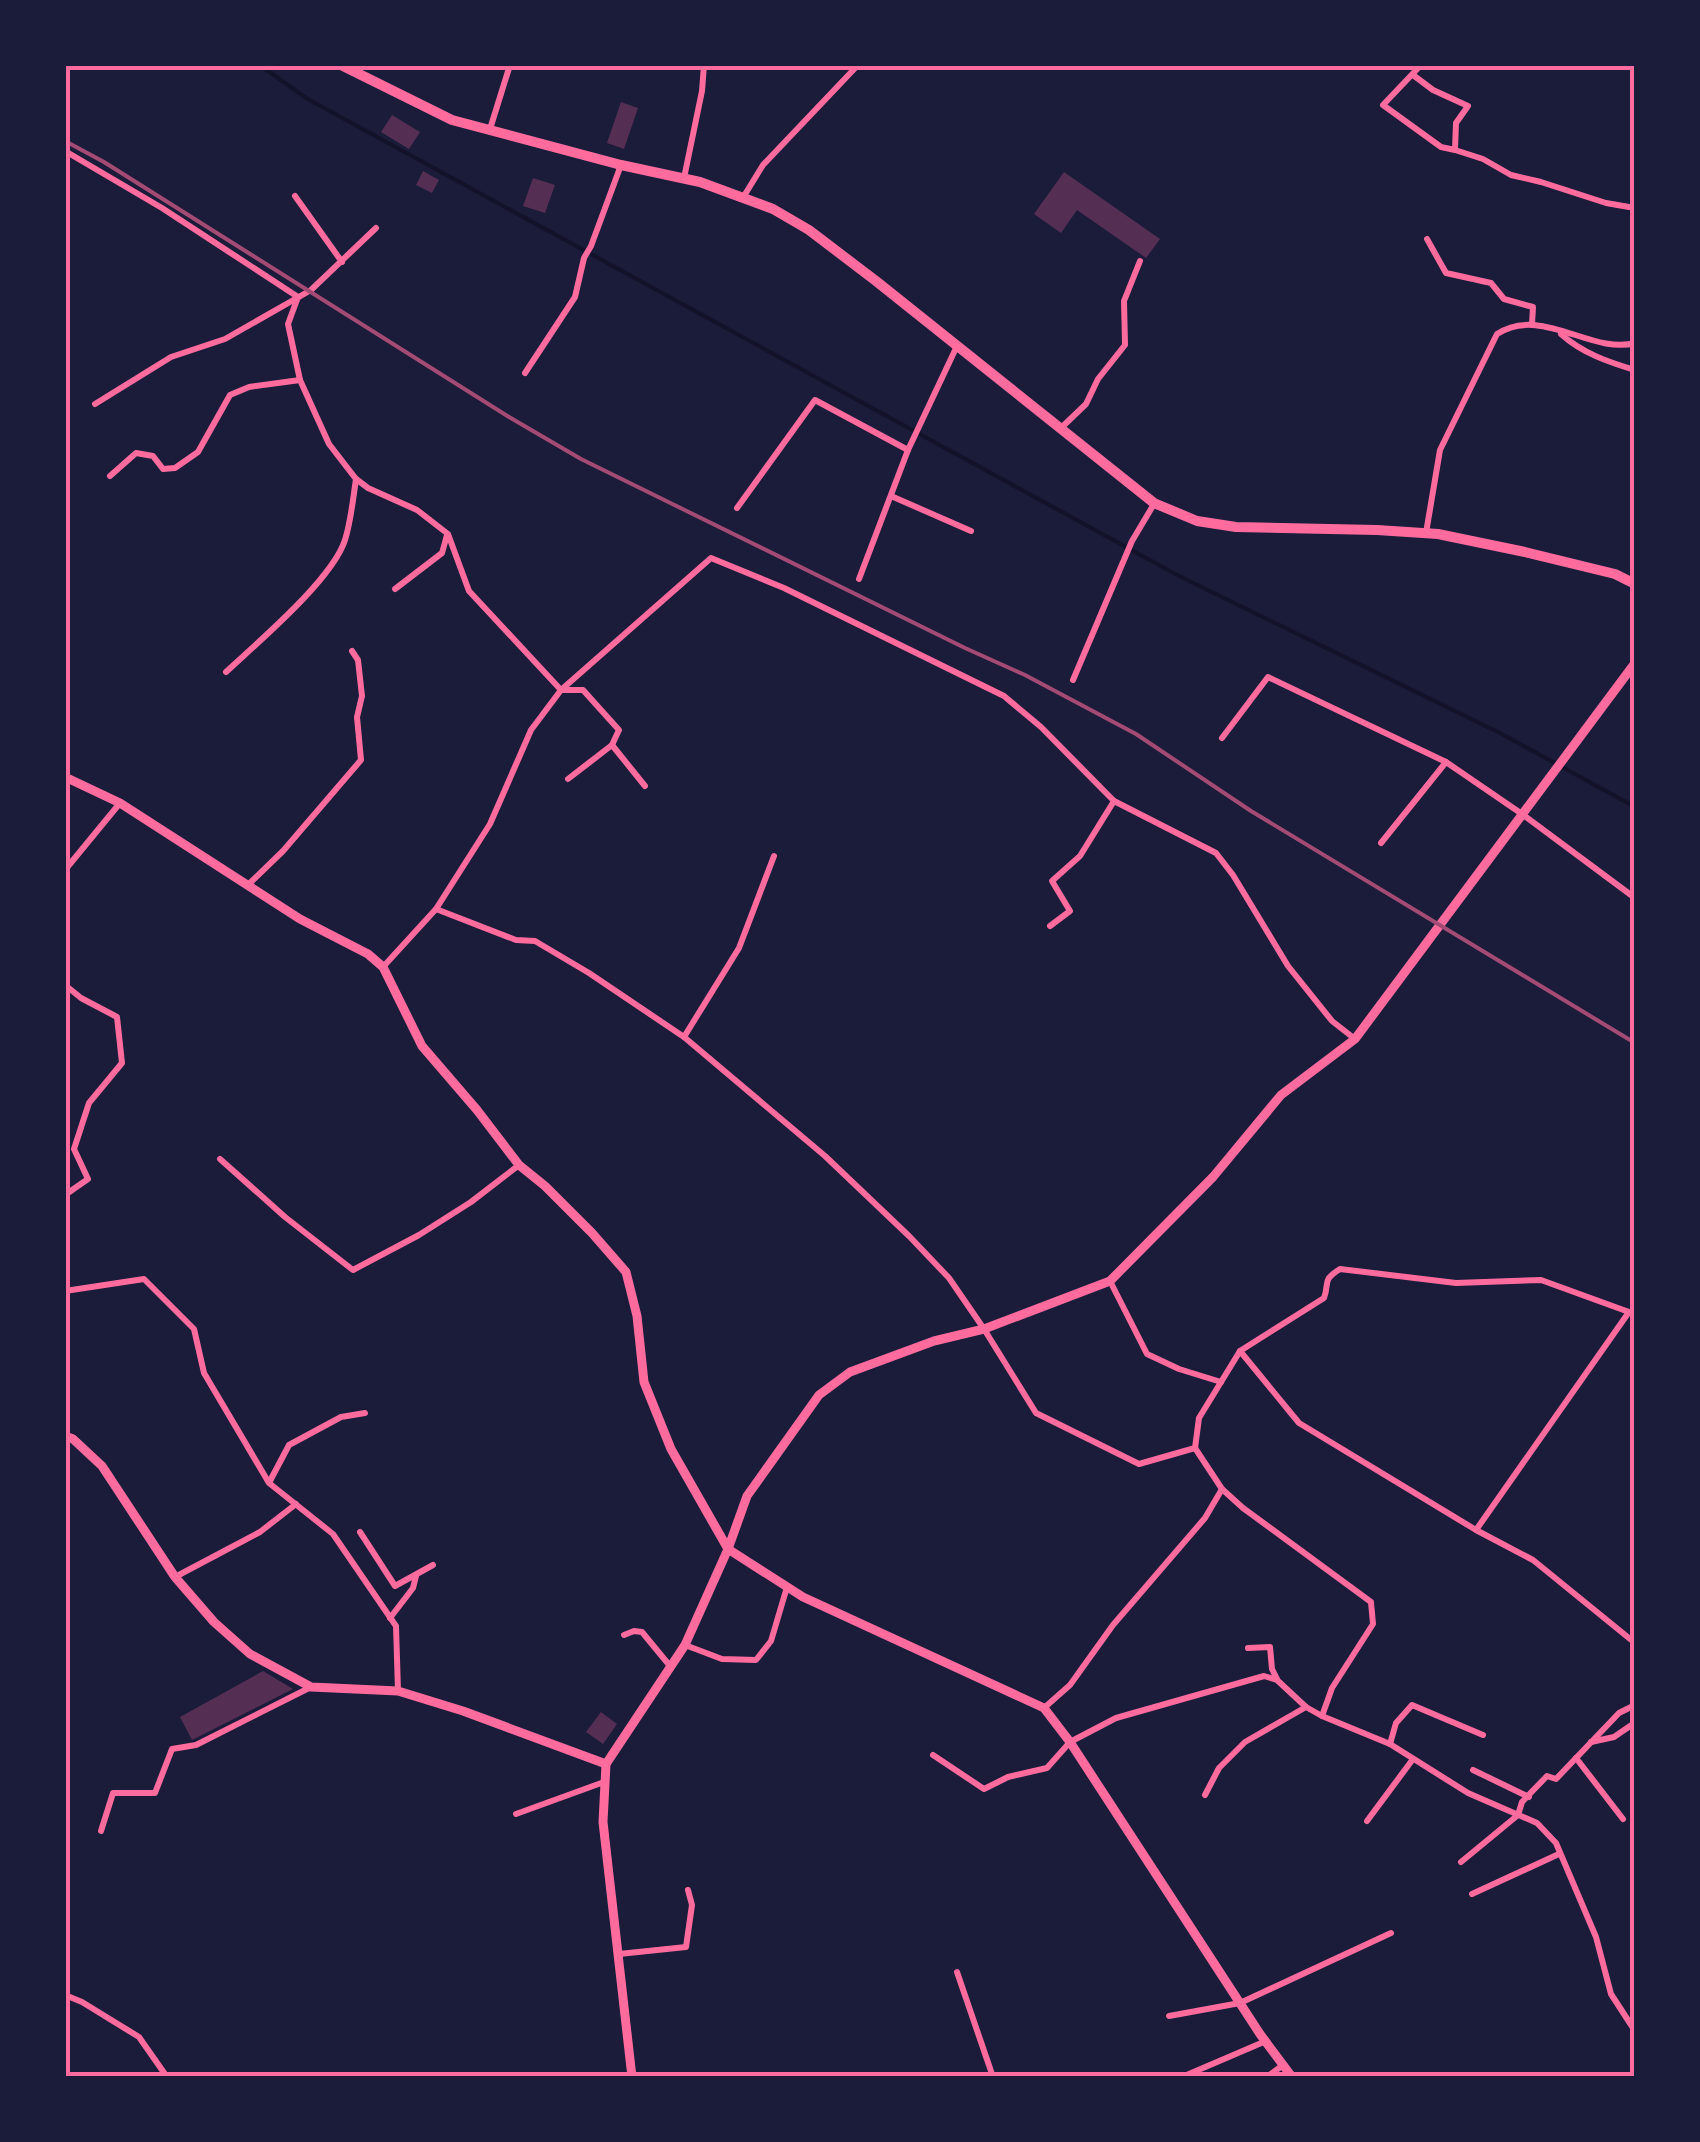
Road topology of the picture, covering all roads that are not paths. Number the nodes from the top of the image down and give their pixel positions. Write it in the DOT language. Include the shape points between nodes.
graph roads {
  1 [pos="341,65"];
  2 [pos="510,65"];
  3 [pos="704,65"];
  4 [pos="858,65"];
  5 [pos="1421,65"];
  6 [pos="1412,75"];
  7 [pos="490,131"];
  8 [pos="1455,150"];
  9 [pos="65,151"];
  10 [pos="621,165"];
  11 [pos="684,178"];
  12 [pos="295,196"];
  13 [pos="744,196"];
  14 [pos="1635,208"];
  15 [pos="376,228"];
  16 [pos="1427,239"];
  17 [pos="1140,261"];
  18 [pos="342,262"];
  19 [pos="298,297"];
  20 [pos="1532,324"];
  21 [pos="1559,332"];
  22 [pos="1635,344"];
  23 [pos="958,345"];
  24 [pos="1635,370"];
  25 [pos="524,374"];
  26 [pos="300,380"];
  27 [pos="95,404"];
  28 [pos="1060,429"];
  29 [pos="908,450"];
  30 [pos="110,476"];
  31 [pos="356,479"];
  32 [pos="890,496"];
  33 [pos="1154,503"];
  34 [pos="737,508"];
  35 [pos="971,531"];
  36 [pos="1426,533"];
  37 [pos="448,534"];
  38 [pos="859,579"];
  39 [pos="1635,584"];
  40 [pos="395,589"];
  41 [pos="352,651"];
  42 [pos="1635,662"];
  43 [pos="226,672"];
  44 [pos="1073,680"];
  45 [pos="561,690"];
  46 [pos="1222,738"];
  47 [pos="612,744"];
  48 [pos="1446,762"];
  49 [pos="65,777"];
  50 [pos="568,778"];
  51 [pos="645,786"];
  52 [pos="1114,801"];
  53 [pos="120,803"];
  54 [pos="1522,814"];
  55 [pos="1381,843"];
  56 [pos="774,856"];
  57 [pos="65,870"];
  58 [pos="248,884"];
  59 [pos="1635,898"];
  60 [pos="436,909"];
  61 [pos="1050,926"];
  62 [pos="383,967"];
  63 [pos="65,985"];
  64 [pos="684,1037"];
  65 [pos="1355,1039"];
  66 [pos="220,1159"];
  67 [pos="519,1165"];
  68 [pos="65,1195"];
  69 [pos="1110,1281"];
  70 [pos="65,1291"];
  71 [pos="1632,1312"];
  72 [pos="984,1329"];
  73 [pos="1240,1351"];
  74 [pos="1221,1382"];
  75 [pos="366,1414"];
  76 [pos="65,1436"];
  77 [pos="1195,1448"];
  78 [pos="269,1482"];
  79 [pos="1222,1489"];
  80 [pos="296,1504"];
  81 [pos="1476,1530"];
  82 [pos="360,1532"];
  83 [pos="728,1548"];
  84 [pos="433,1565"];
  85 [pos="416,1575"];
  86 [pos="175,1577"];
  87 [pos="787,1587"];
  88 [pos="390,1618"];
  89 [pos="624,1636"];
  90 [pos="1635,1644"];
  91 [pos="685,1645"];
  92 [pos="1248,1648"];
  93 [pos="670,1668"];
  94 [pos="1277,1680"];
  95 [pos="310,1687"];
  96 [pos="398,1691"];
  97 [pos="1635,1705"];
  98 [pos="1306,1707"];
  99 [pos="1044,1708"];
  100 [pos="1322,1716"];
  101 [pos="1635,1724"];
  102 [pos="1483,1735"];
  103 [pos="1070,1742"];
  104 [pos="1590,1743"];
  105 [pos="1390,1744"];
  106 [pos="933,1755"];
  107 [pos="1576,1758"];
  108 [pos="1413,1759"];
  109 [pos="606,1764"];
  110 [pos="1473,1770"];
  111 [pos="604,1782"];
  112 [pos="1204,1795"];
  113 [pos="1529,1797"];
  114 [pos="516,1814"];
  115 [pos="1518,1816"];
  116 [pos="1623,1819"];
  117 [pos="1367,1821"];
  118 [pos="101,1831"];
  119 [pos="1559,1854"];
  120 [pos="1462,1862"];
  121 [pos="688,1890"];
  122 [pos="1472,1894"];
  123 [pos="1391,1932"];
  124 [pos="618,1954"];
  125 [pos="957,1972"];
  126 [pos="65,1995"];
  127 [pos="1240,2002"];
  128 [pos="1169,2016"];
  129 [pos="1635,2031"];
  130 [pos="1266,2042"];
  131 [pos="1283,2065"];
  132 [pos="167,2077"];
  133 [pos="632,2077"];
  134 [pos="993,2077"];
  135 [pos="1182,2077"];
  136 [pos="1267,2077"];
  137 [pos="1292,2077"];
  1 -- 7 [label="main road" via="440,116"];
  2 -- 7 [label="street"];
  3 -- 11 [label="street"];
  4 -- 13 [label="street" via="763,165"];
  5 -- 6 [label="street"];
  6 -- 8 [label="street" via="1468,106 1456,123"];
  6 -- 8 [label="street" via="1383,105"];
  7 -- 10 [label="main road"];
  8 -- 14 [label="street" via="1511,175"];
  9 -- 19 [label="street"];
  10 -- 11 [label="main road"];
  10 -- 25 [label="street" via="575,297"];
  11 -- 13 [label="main road"];
  12 -- 18 [label="street"];
  13 -- 23 [label="main road" via="808,230"];
  15 -- 18 [label="street"];
  16 -- 20 [label="street" via="1446,273 1492,282 1504,299 1533,308"];
  17 -- 28 [label="street" via="1124,301 1126,345"];
  18 -- 19 [label="street"];
  19 -- 26 [label="street" via="288,324"];
  19 -- 27 [label="street" via="224,339 171,357"];
  20 -- 21 [label="street"];
  20 -- 36 [label="street" via="1497,334 1440,450"];
  21 -- 22 [label="street"];
  21 -- 24 [label="street" via="1602,360"];
  23 -- 28 [label="main road"];
  23 -- 29 [label="street"];
  26 -- 30 [label="street" via="230,395 198,452 175,468 136,453"];
  26 -- 31 [label="street" via="329,444"];
  28 -- 33 [label="main road"];
  29 -- 32 [label="street"];
  29 -- 34 [label="street" via="814,400"];
  31 -- 37 [label="street"];
  31 -- 43 [label="street" via="344,542 331,565"];
  32 -- 35 [label="street"];
  32 -- 38 [label="street"];
  33 -- 36 [label="main road" via="1236,528"];
  33 -- 44 [label="street"];
  36 -- 39 [label="main road" via="1525,552"];
  37 -- 40 [label="street" via="442,553"];
  37 -- 45 [label="street" via="469,591"];
  41 -- 58 [label="street" via="362,696 360,760"];
  42 -- 54 [label="street"];
  45 -- 47 [label="street" via="582,690 619,730"];
  45 -- 52 [label="street" via="711,558 1004,696"];
  45 -- 60 [label="street" via="531,730 490,824"];
  46 -- 48 [label="street" via="1268,676"];
  47 -- 50 [label="street"];
  47 -- 51 [label="street"];
  48 -- 54 [label="street"];
  48 -- 55 [label="street"];
  49 -- 53 [label="street"];
  52 -- 61 [label="street" via="1080,856 1052,881 1070,911"];
  52 -- 65 [label="street" via="1216,853 1288,966 1332,1022"];
  53 -- 57 [label="street"];
  53 -- 58 [label="street"];
  54 -- 59 [label="street"];
  54 -- 65 [label="street"];
  56 -- 64 [label="street" via="740,948"];
  58 -- 62 [label="street"];
  60 -- 62 [label="street"];
  60 -- 64 [label="street" via="535,941"];
  62 -- 67 [label="street" via="422,1046"];
  63 -- 68 [label="street" via="117,1017 122,1063 89,1103 74,1149 88,1179"];
  64 -- 72 [label="street" via="909,1236"];
  65 -- 69 [label="street" via="1281,1096 1213,1178"];
  66 -- 67 [label="street" via="353,1270 472,1202"];
  67 -- 83 [label="street" via="626,1272 644,1382 671,1449"];
  69 -- 72 [label="street"];
  69 -- 74 [label="street" via="1147,1354"];
  70 -- 78 [label="street" via="144,1280 194,1330 204,1372"];
  71 -- 73 [label="street" via="1542,1280 1456,1282 1340,1269 1326,1283 1324,1298"];
  71 -- 81 [label="street"];
  72 -- 77 [label="street" via="1036,1413 1138,1464"];
  72 -- 83 [label="street" via="850,1372 819,1395 747,1496"];
  73 -- 74 [label="street"];
  73 -- 81 [label="street" via="1298,1424"];
  74 -- 77 [label="street" via="1199,1418"];
  75 -- 78 [label="street" via="341,1417 289,1446"];
  76 -- 86 [label="street" via="102,1466"];
  77 -- 79 [label="street"];
  78 -- 80 [label="street"];
  79 -- 99 [label="street" via="1070,1685"];
  79 -- 100 [label="street" via="1372,1602 1373,1624"];
  80 -- 86 [label="street" via="260,1532"];
  80 -- 88 [label="street" via="333,1534"];
  81 -- 90 [label="street" via="1533,1560"];
  82 -- 85 [label="street" via="395,1586"];
  83 -- 87 [label="street"];
  83 -- 91 [label="street"];
  84 -- 85 [label="street"];
  85 -- 88 [label="street"];
  86 -- 95 [label="street" via="250,1654"];
  87 -- 91 [label="street" via="771,1641 756,1660 722,1659"];
  87 -- 99 [label="street"];
  88 -- 96 [label="street" via="396,1626"];
  89 -- 93 [label="street" via="642,1632"];
  91 -- 93 [label="street"];
  92 -- 94 [label="street" via="1270,1646"];
  93 -- 109 [label="street"];
  94 -- 98 [label="street"];
  94 -- 103 [label="street" via="1264,1676 1116,1718"];
  95 -- 96 [label="street"];
  95 -- 118 [label="street" via="196,1746 172,1749 154,1793 113,1792"];
  96 -- 109 [label="street"];
  97 -- 104 [label="street"];
  98 -- 100 [label="street"];
  98 -- 112 [label="street" via="1245,1742"];
  99 -- 103 [label="street"];
  100 -- 105 [label="street"];
  101 -- 104 [label="street"];
  102 -- 105 [label="street" via="1412,1705 1396,1723"];
  103 -- 106 [label="street" via="1047,1768 984,1789"];
  103 -- 127 [label="street"];
  104 -- 107 [label="street"];
  105 -- 108 [label="street"];
  107 -- 113 [label="street"];
  107 -- 116 [label="street"];
  108 -- 115 [label="street"];
  108 -- 117 [label="street"];
  109 -- 111 [label="street"];
  110 -- 113 [label="street"];
  111 -- 114 [label="street"];
  111 -- 124 [label="street"];
  113 -- 115 [label="street"];
  115 -- 119 [label="street" via="1537,1823"];
  115 -- 120 [label="street"];
  119 -- 122 [label="street"];
  119 -- 129 [label="street" via="1596,1936 1611,1994"];
  121 -- 124 [label="street" via="686,1946"];
  123 -- 127 [label="street"];
  124 -- 133 [label="street"];
  125 -- 134 [label="street"];
  126 -- 132 [label="street" via="140,2037"];
  127 -- 128 [label="street"];
  127 -- 130 [label="street"];
  130 -- 131 [label="street"];
  130 -- 135 [label="street"];
  131 -- 136 [label="street"];
  131 -- 137 [label="street"];
}
